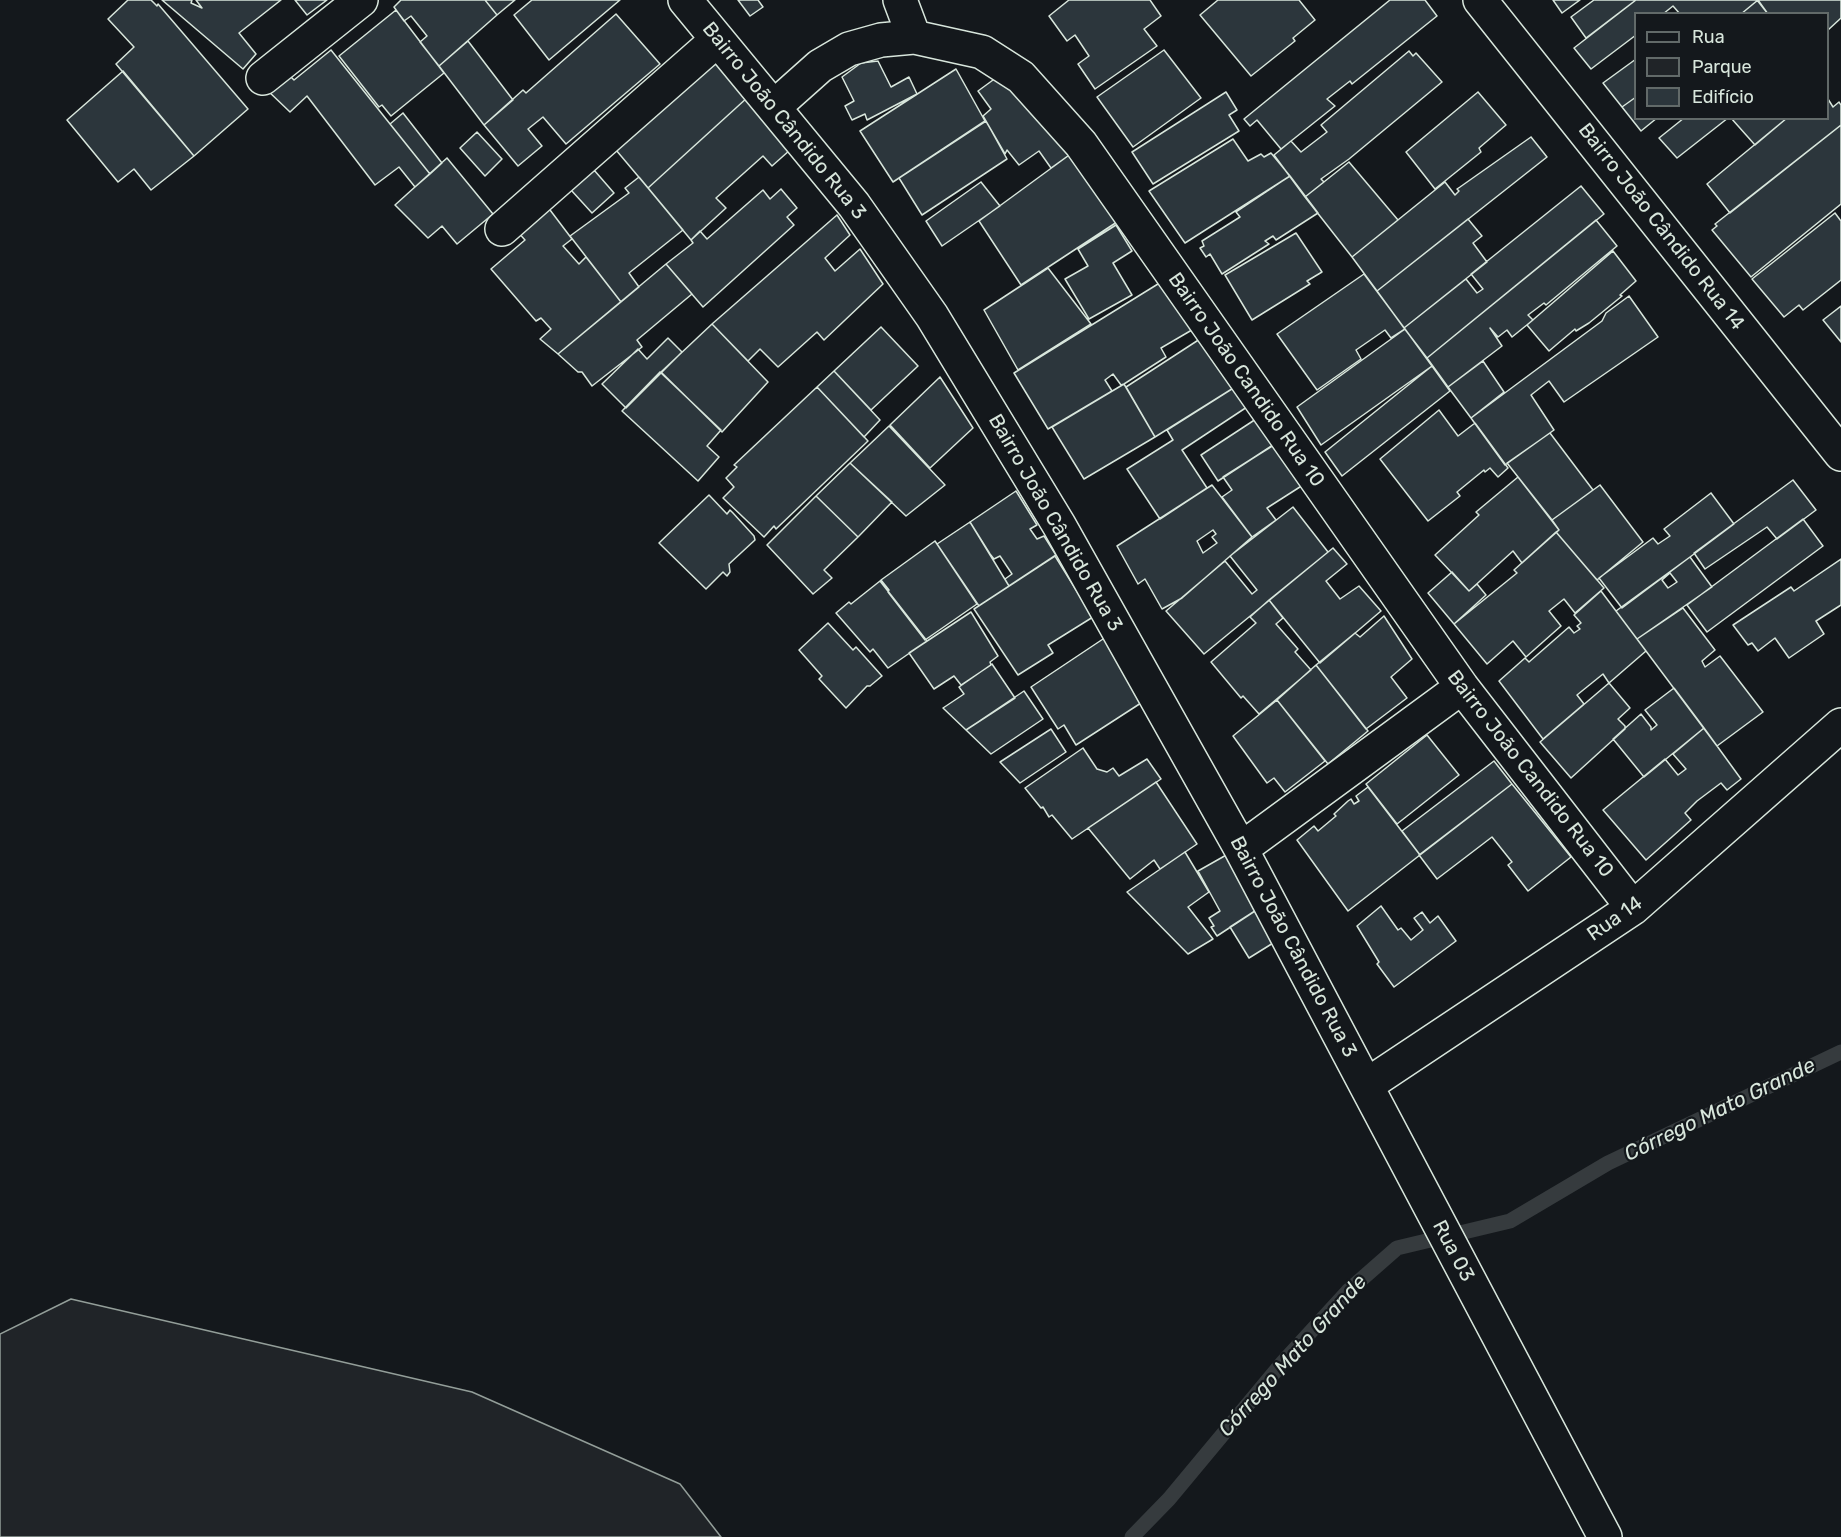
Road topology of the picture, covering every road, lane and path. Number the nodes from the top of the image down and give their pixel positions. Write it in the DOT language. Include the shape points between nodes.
graph roads {
  1 [pos="361,0"];
  2 [pos="685,0"];
  3 [pos="900,0"];
  4 [pos="1480,0"];
  5 [pos="914,37"];
  6 [pos="717,40"];
  7 [pos="263,78"];
  8 [pos="774,107"];
  9 [pos="502,229"];
  10 [pos="1841,454"];
  11 [pos="1462,687"];
  12 [pos="1841,725"];
  13 [pos="1241,849"];
  14 [pos="1633,908"];
  15 [pos="1367,1085"];
  16 [pos="1605,1537"];
  1 -- 7 [label="street"];
  2 -- 6 [label="street, Bairro João Cândido Rua 3"];
  3 -- 5 [label="street"];
  4 -- 10 [label="street, Bairro João Cândido Rua 14"];
  5 -- 8 [label="street, Bairro João Candido Rua 10" via="881,40 849,49 820,66"];
  5 -- 11 [label="street, Bairro João Candido Rua 10" via="982,52 1021,77 1081,144"];
  6 -- 8 [label="street, Bairro João Cândido Rua 3"];
  6 -- 9 [label="street"];
  8 -- 13 [label="street, Bairro João Cândido Rua 3" via="854,205 932,316 1059,525"];
  11 -- 13 [label="street"];
  11 -- 14 [label="street, Bairro João Candido Rua 10"];
  12 -- 14 [label="street, Rua 14"];
  13 -- 15 [label="street, Bairro João Cândido Rua 3"];
  14 -- 15 [label="street, Rua 14"];
  15 -- 16 [label="street, Rua 03"];
}
